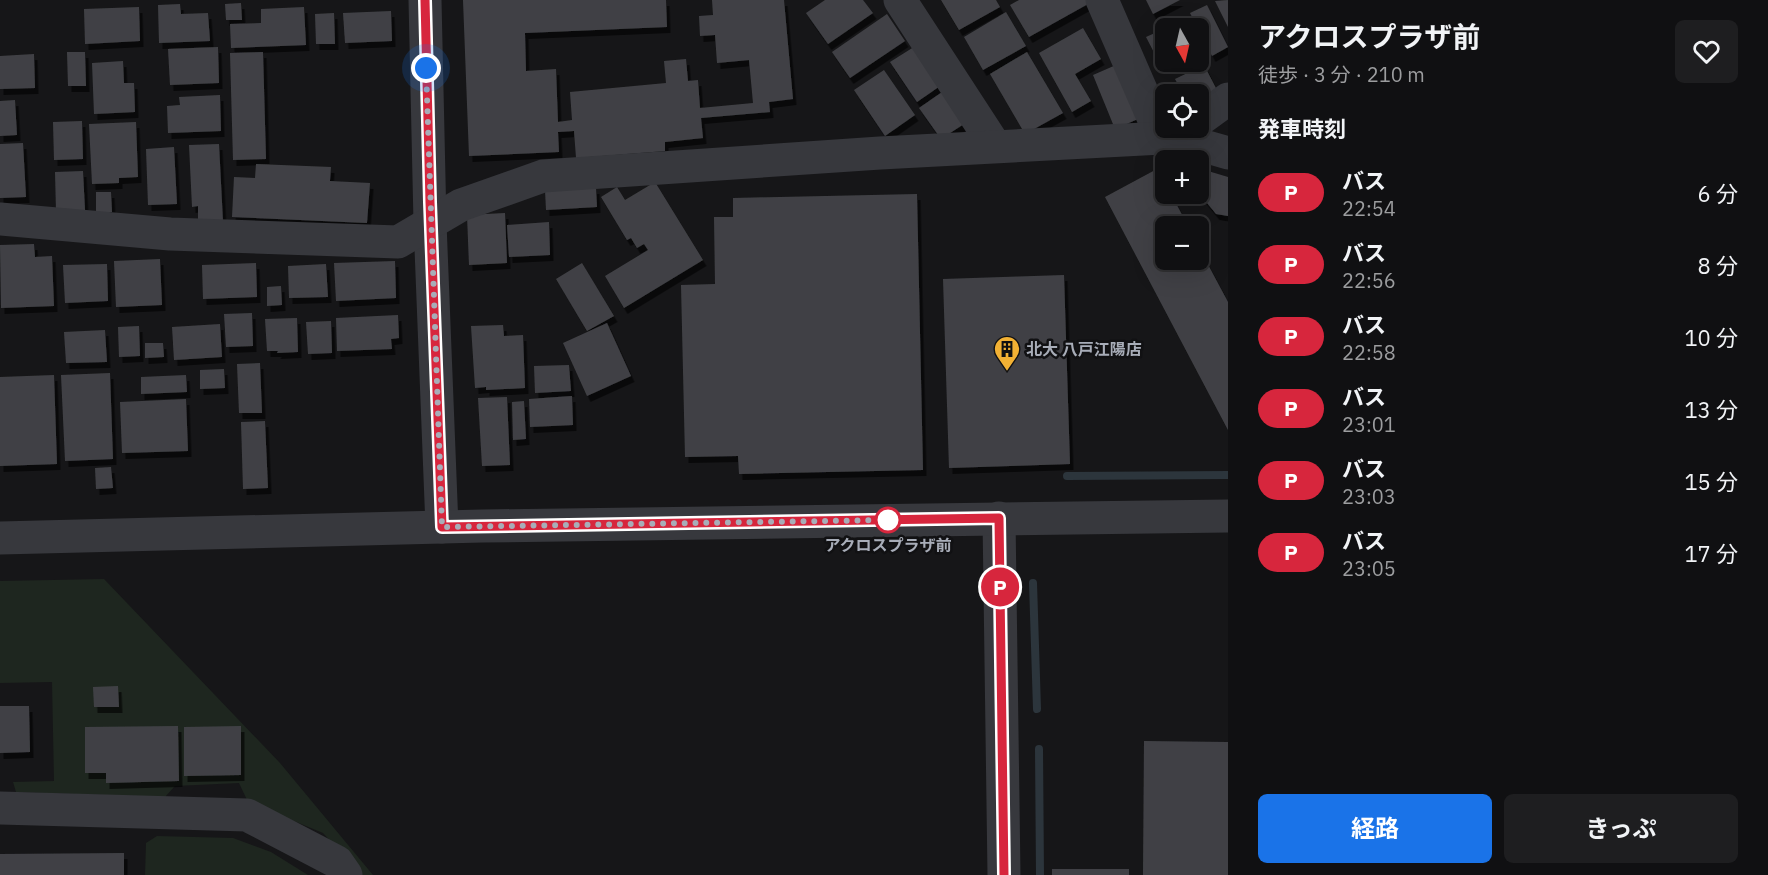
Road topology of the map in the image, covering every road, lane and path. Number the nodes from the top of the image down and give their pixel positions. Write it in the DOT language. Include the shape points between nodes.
graph roads {
  1 [pos="424,0"];
  2 [pos="900,0"];
  3 [pos="1102,0"];
  4 [pos="1155,88"];
  5 [pos="1228,99"];
  6 [pos="1209,112"];
  7 [pos="1155,133"];
  8 [pos="1196,138"];
  9 [pos="995,146"];
  10 [pos="1228,153"];
  11 [pos="0,219"];
  12 [pos="430,222"];
  13 [pos="1228,516"];
  14 [pos="999,518"];
  15 [pos="442,527"];
  16 [pos="0,538"];
  17 [pos="0,808"];
  18 [pos="346,875"];
  19 [pos="1004,875"];
  1 -- 12 [label="street"];
  2 -- 9 [label="street"];
  3 -- 4 [label="street"];
  5 -- 6 [label="street"];
  7 -- 9 [label="street"];
  8 -- 10 [label="street"];
  9 -- 12 [label="street" via="543,176 461,205"];
  11 -- 12 [label="street" via="170,234 398,242"];
  12 -- 15 [label="street"];
  13 -- 14 [label="street"];
  14 -- 15 [label="street"];
  14 -- 19 [label="street"];
  15 -- 16 [label="street"];
  17 -- 18 [label="street" via="247,815 337,862"];
}
